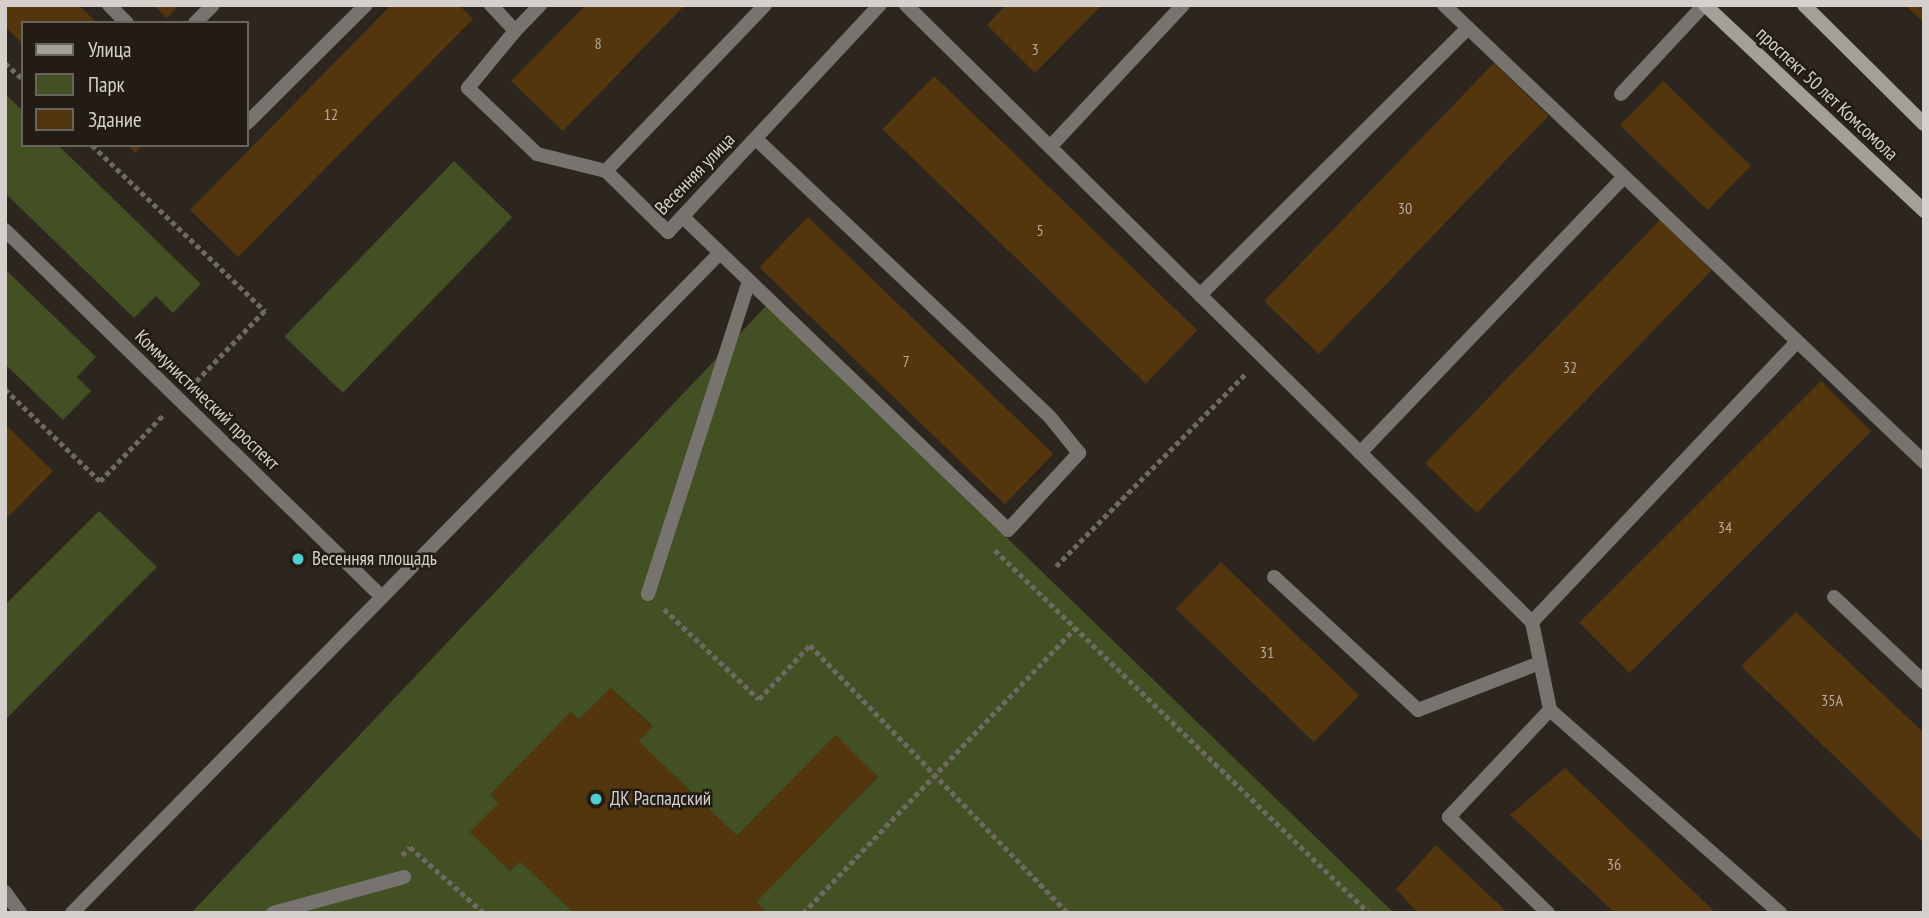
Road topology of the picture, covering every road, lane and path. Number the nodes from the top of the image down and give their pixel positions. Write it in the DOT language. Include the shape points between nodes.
graph roads {
  1 [pos="109,5"];
  2 [pos="213,5"];
  3 [pos="366,5"];
  4 [pos="491,5"];
  5 [pos="540,5"];
  6 [pos="765,5"];
  7 [pos="880,5"];
  8 [pos="906,5"];
  9 [pos="1184,5"];
  10 [pos="1444,5"];
  11 [pos="1705,5"];
  12 [pos="1804,5"];
  13 [pos="125,21"];
  14 [pos="197,21"];
  15 [pos="1468,27"];
  16 [pos="515,31"];
  17 [pos="5,63"];
  18 [pos="21,77"];
  19 [pos="1621,94"];
  20 [pos="248,122"];
  21 [pos="1924,124"];
  22 [pos="756,139"];
  23 [pos="94,147"];
  24 [pos="1050,147"];
  25 [pos="606,172"];
  26 [pos="1625,177"];
  27 [pos="1924,211"];
  28 [pos="683,217"];
  29 [pos="5,230"];
  30 [pos="720,253"];
  31 [pos="749,281"];
  32 [pos="1200,295"];
  33 [pos="265,311"];
  34 [pos="1797,342"];
  35 [pos="1263,357"];
  36 [pos="5,389"];
  37 [pos="1360,453"];
  38 [pos="1924,462"];
  39 [pos="100,481"];
  40 [pos="986,541"];
  41 [pos="1056,566"];
  42 [pos="1274,577"];
  43 [pos="648,594"];
  44 [pos="382,597"];
  45 [pos="1834,597"];
  46 [pos="1532,622"];
  47 [pos="1074,628"];
  48 [pos="1540,663"];
  49 [pos="1924,682"];
  50 [pos="1550,710"];
  51 [pos="936,778"];
  52 [pos="410,847"];
  53 [pos="404,877"];
  54 [pos="5,892"];
  55 [pos="24,912"];
  56 [pos="72,913"];
  57 [pos="273,913"];
  58 [pos="484,913"];
  59 [pos="803,913"];
  60 [pos="1068,913"];
  61 [pos="1369,913"];
  62 [pos="1548,913"];
  63 [pos="1780,913"];
  1 -- 13 [label="street"];
  2 -- 14 [label="street"];
  3 -- 20 [label="street"];
  4 -- 16 [label="street"];
  5 -- 16 [label="street"];
  6 -- 25 [label="street"];
  7 -- 22 [label="street, Весенняя улица"];
  8 -- 24 [label="street"];
  9 -- 24 [label="street"];
  10 -- 15 [label="street"];
  11 -- 19 [label="street"];
  11 -- 27 [label="main road, проспект 50 лет Комсомола"];
  12 -- 21 [label="main road"];
  15 -- 26 [label="street"];
  15 -- 32 [label="street"];
  16 -- 25 [label="street" via="468,88 537,154"];
  17 -- 18 [label="path"];
  22 -- 28 [label="street, Весенняя улица"];
  22 -- 31 [label="street" via="1049,416 1079,453 1008,530"];
  23 -- 33 [label="path"];
  24 -- 32 [label="street"];
  25 -- 28 [label="street, Весенняя улица" via="668,232"];
  26 -- 34 [label="street"];
  26 -- 37 [label="street"];
  28 -- 30 [label="street"];
  29 -- 44 [label="street, Коммунистический проспект"];
  30 -- 31 [label="street"];
  30 -- 44 [label="street"];
  31 -- 43 [label="street"];
  32 -- 35 [label="street"];
  34 -- 38 [label="street"];
  34 -- 46 [label="street"];
  35 -- 37 [label="street"];
  35 -- 41 [label="path"];
  36 -- 39 [label="path"];
  37 -- 46 [label="street"];
  40 -- 47 [label="path"];
  42 -- 48 [label="street" via="1419,710"];
  43 -- 51 [label="path" via="758,699 810,645"];
  44 -- 56 [label="street"];
  45 -- 49 [label="street"];
  46 -- 48 [label="street"];
  47 -- 51 [label="path"];
  47 -- 61 [label="path"];
  48 -- 50 [label="street"];
  50 -- 62 [label="street" via="1449,817"];
  50 -- 63 [label="street"];
  51 -- 59 [label="path"];
  51 -- 60 [label="path"];
  52 -- 58 [label="path"];
  53 -- 57 [label="street"];
  54 -- 55 [label="street"];
}
